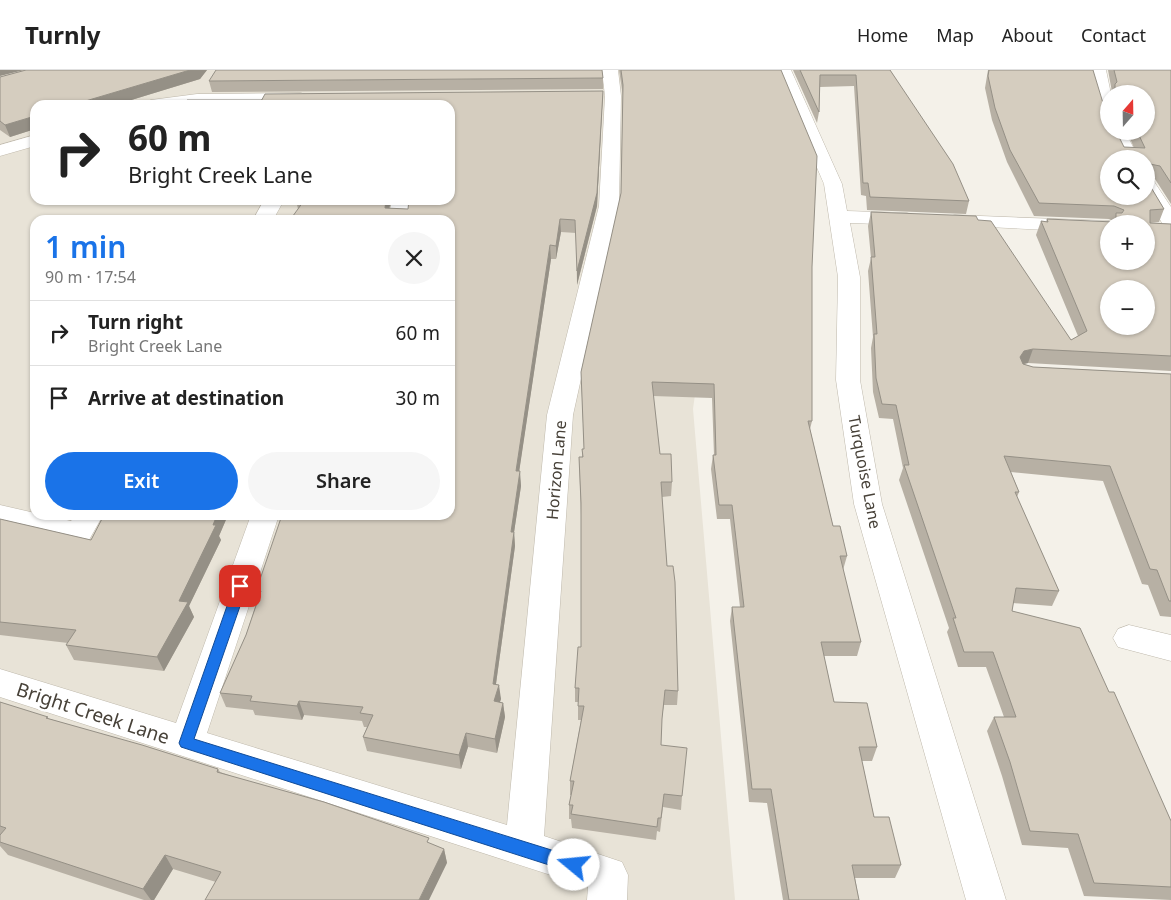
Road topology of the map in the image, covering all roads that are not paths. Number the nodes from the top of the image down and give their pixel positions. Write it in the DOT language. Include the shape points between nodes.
graph roads {
  1 [pos="784,70"];
  2 [pos="1098,70"];
  3 [pos="207,84"];
  4 [pos="1100,85"];
  5 [pos="605,87"];
  6 [pos="198,98"];
  7 [pos="315,98"];
  8 [pos="185,100"];
  9 [pos="30,142"];
  10 [pos="0,151"];
  11 [pos="1155,203"];
  12 [pos="838,217"];
  13 [pos="1100,227"];
  14 [pos="1166,227"];
  15 [pos="0,514"];
  16 [pos="86,520"];
  17 [pos="263,520"];
  18 [pos="1129,638"];
  19 [pos="1171,648"];
  20 [pos="0,683"];
  21 [pos="186,743"];
  22 [pos="524,850"];
  23 [pos="607,900"];
  24 [pos="986,900"];
  1 -- 12 [label="street, Turquoise Lane" via="833,184"];
  2 -- 4 [label="street"];
  3 -- 6 [label="street"];
  5 -- 22 [label="street, Horizon Lane" via="608,206 560,415"];
  6 -- 7 [label="street"];
  6 -- 8 [label="street"];
  9 -- 10 [label="street"];
  11 -- 14 [label="street"];
  12 -- 13 [label="street"];
  12 -- 24 [label="street, Turquoise Lane" via="848,277 848,380 868,504"];
  15 -- 16 [label="street" via="79,533"];
  17 -- 21 [label="street, Bright Creek Lane"];
  18 -- 19 [label="street"];
  20 -- 21 [label="street, Bright Creek Lane"];
  21 -- 22 [label="street, Bright Creek Lane"];
  22 -- 23 [label="street, Bright Creek Lane" via="608,875"];
}
